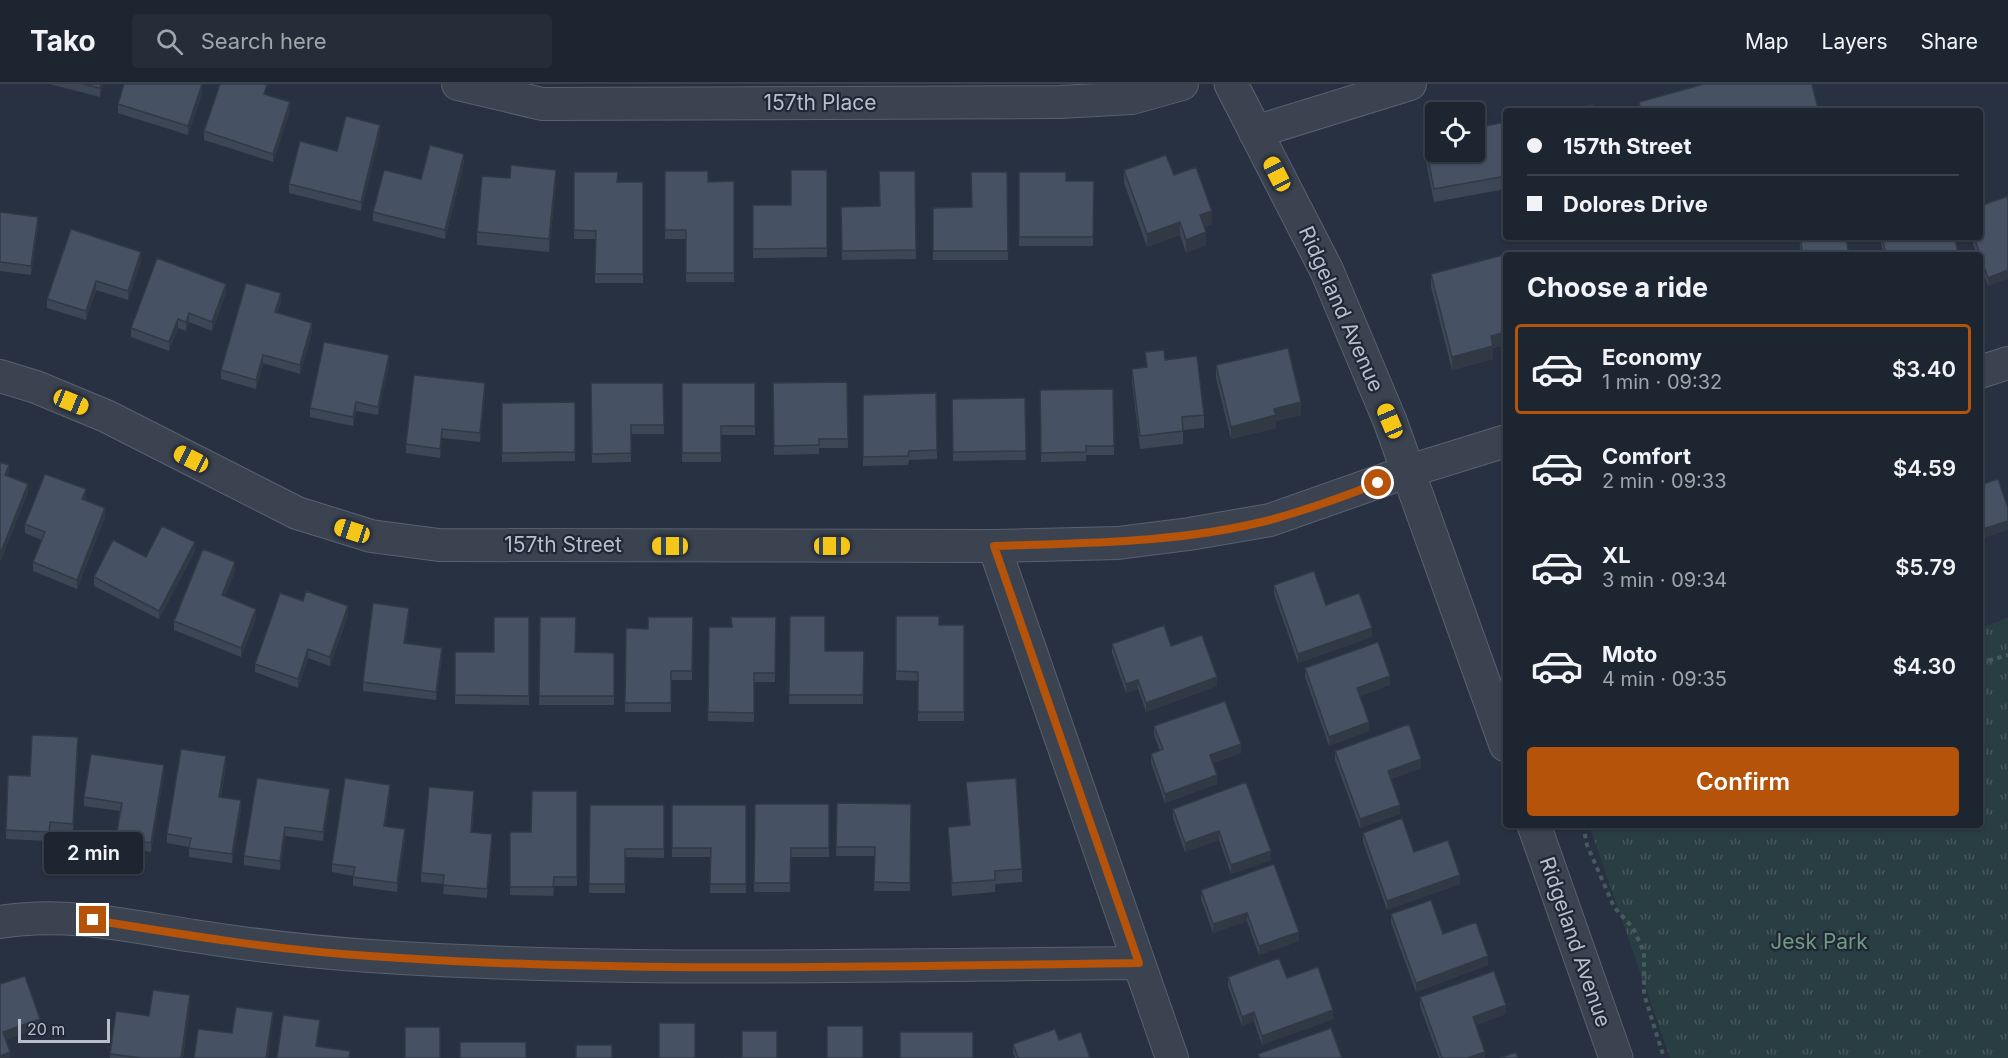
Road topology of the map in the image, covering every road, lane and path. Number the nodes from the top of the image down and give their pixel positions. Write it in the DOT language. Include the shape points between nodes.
graph roads {
  1 [pos="458,84"];
  2 [pos="1182,84"];
  3 [pos="1231,84"];
  4 [pos="1410,84"];
  5 [pos="1255,132"];
  6 [pos="2008,363"];
  7 [pos="1983,371"];
  8 [pos="0,376"];
  9 [pos="1503,442"];
  10 [pos="1409,471"];
  11 [pos="994,546"];
  12 [pos="2008,655"];
  13 [pos="1983,662"];
  14 [pos="1503,737"];
  15 [pos="1535,828"];
  16 [pos="1584,828"];
  17 [pos="0,922"];
  18 [pos="1139,963"];
  19 [pos="1172,1058"];
  20 [pos="1616,1058"];
  21 [pos="1664,1058"];
  1 -- 2 [label="street, 157th Place" via="554,104 1060,102 1132,98"];
  3 -- 5 [label="street, Ridgeland Avenue"];
  4 -- 5 [label="street"];
  5 -- 10 [label="street, Ridgeland Avenue" via="1327,271"];
  6 -- 7 [label="street"];
  8 -- 11 [label="street, 157th Street" via="106,416 297,513 371,536 439,545"];
  9 -- 10 [label="street, 157th Street"];
  10 -- 11 [label="street, 157th Street" via="1270,520 1118,543"];
  10 -- 14 [label="street, Ridgeland Avenue"];
  11 -- 18 [label="street"];
  12 -- 13 [label="path"];
  15 -- 20 [label="street, Ridgeland Avenue"];
  16 -- 21 [label="path" via="1614,907 1633,928 1644,952 1644,994"];
  17 -- 18 [label="street" via="20,918 93,920 231,942 369,956 620,967"];
  18 -- 19 [label="street"];
}
